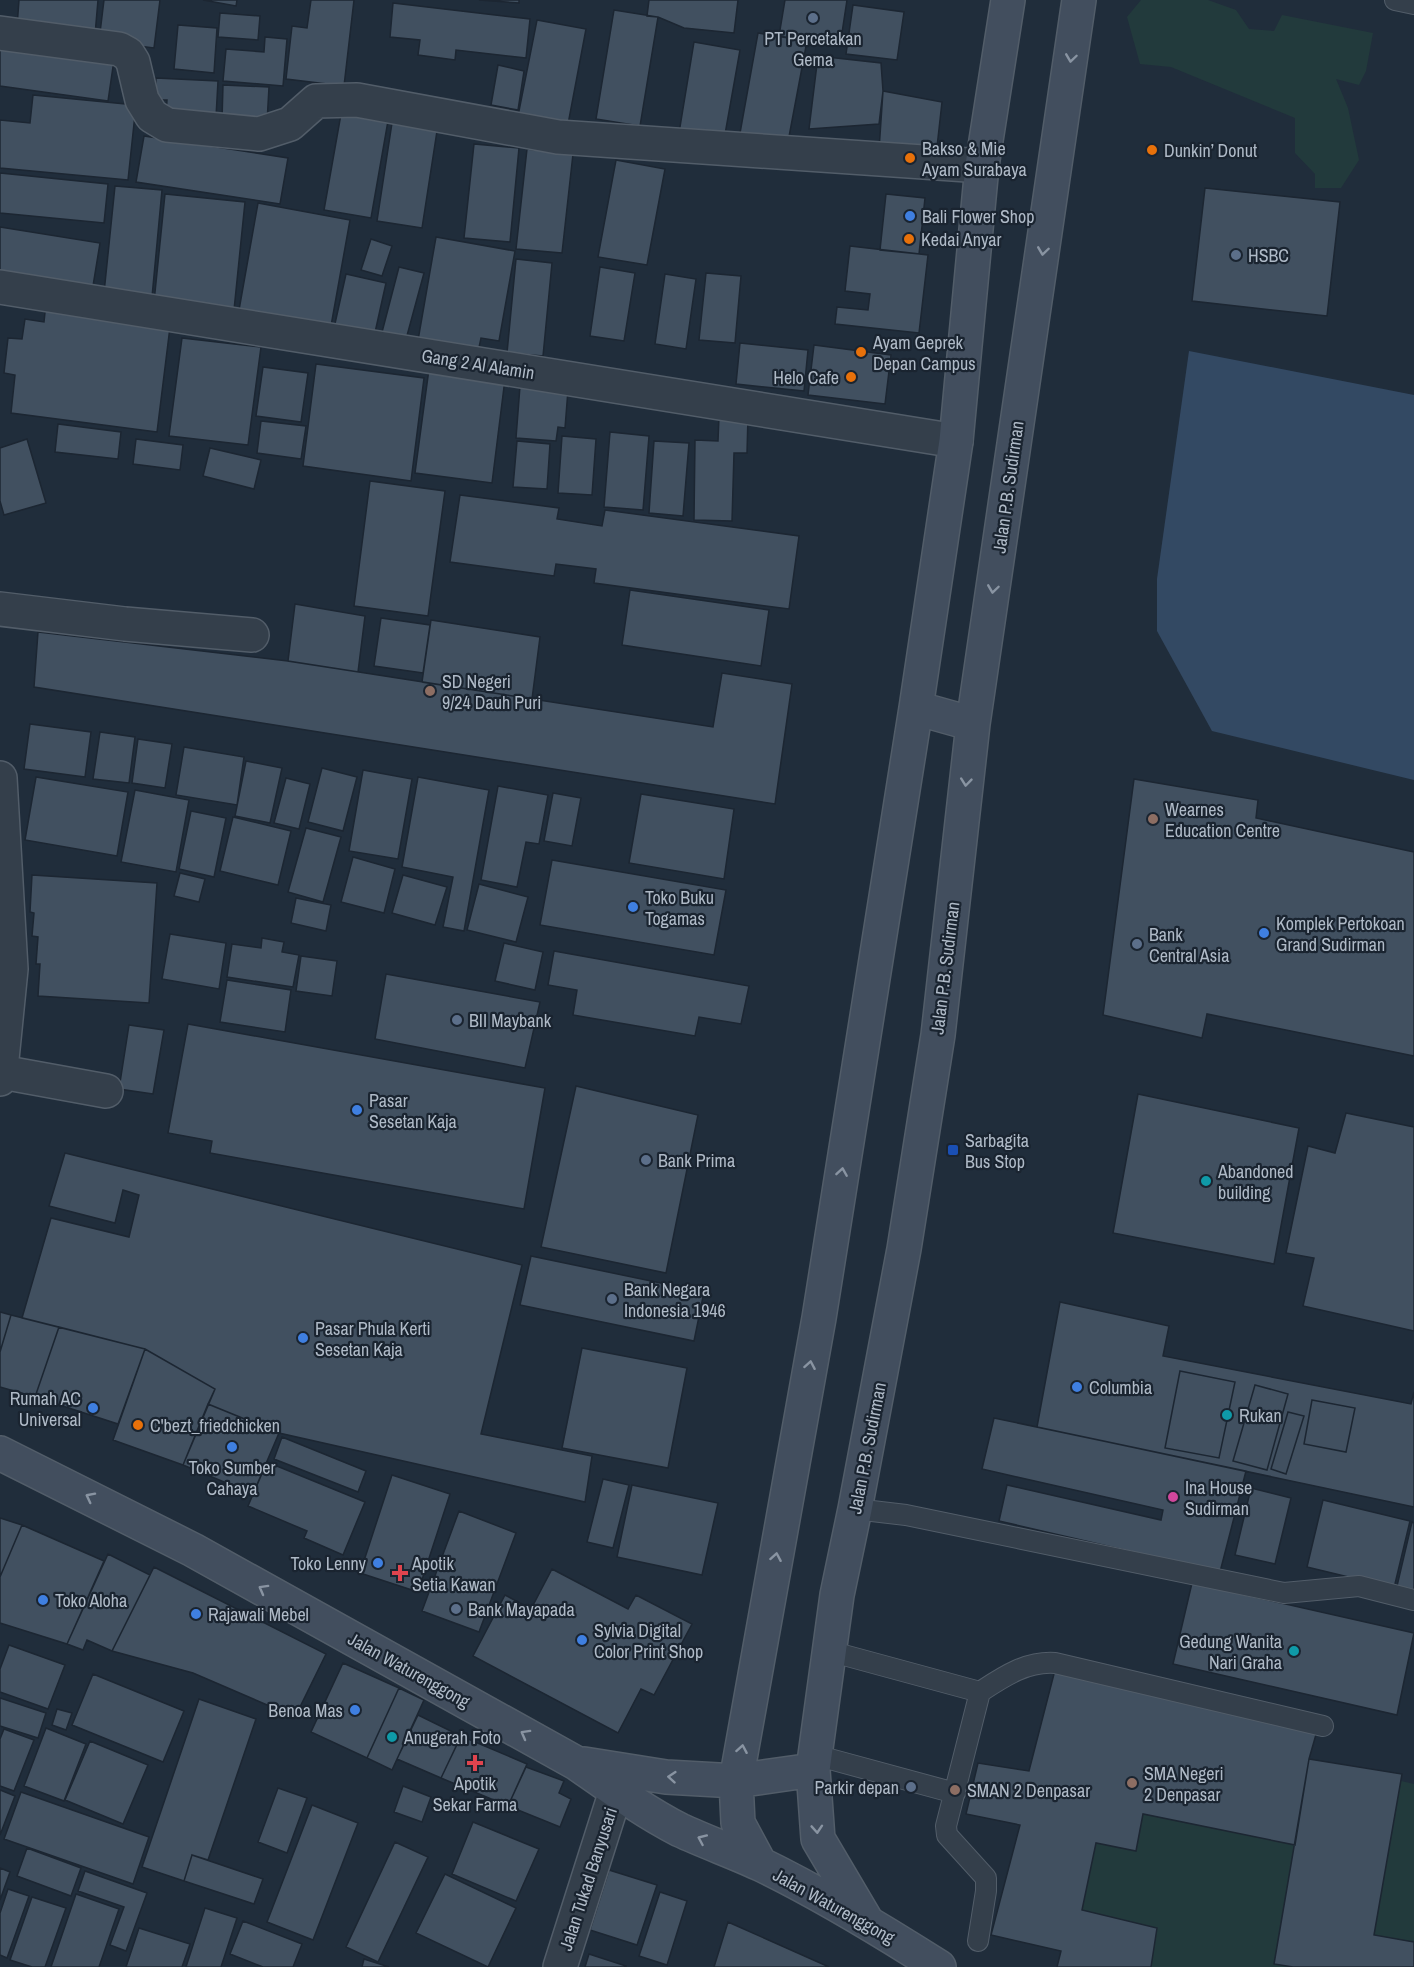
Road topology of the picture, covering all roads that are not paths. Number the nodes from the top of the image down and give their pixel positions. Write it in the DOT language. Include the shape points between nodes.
graph roads {
  1 [pos="1008,0"];
  2 [pos="1079,0"];
  3 [pos="1395,0"];
  4 [pos="1414,4"];
  5 [pos="0,33"];
  6 [pos="982,166"];
  7 [pos="0,288"];
  8 [pos="956,441"];
  9 [pos="0,609"];
  10 [pos="252,635"];
  11 [pos="916,708"];
  12 [pos="973,724"];
  13 [pos="0,778"];
  14 [pos="1,1075"];
  15 [pos="106,1092"];
  16 [pos="0,1453"];
  17 [pos="855,1509"];
  18 [pos="1414,1600"];
  19 [pos="829,1652"];
  20 [pos="980,1692"];
  21 [pos="1323,1726"];
  22 [pos="576,1762"];
  23 [pos="814,1763"];
  24 [pos="736,1781"];
  25 [pos="616,1791"];
  26 [pos="955,1793"];
  27 [pos="760,1864"];
  28 [pos="867,1922"];
  29 [pos="978,1941"];
  30 [pos="560,1967"];
  31 [pos="939,1967"];
  1 -- 6 [label="street"];
  2 -- 12 [label="street, Jalan P.B. Sudirman, one-way"];
  3 -- 4 [label="lane"];
  5 -- 6 [label="street" via="119,49 133,62 142,100 152,116 167,125 259,135 290,124 316,101 357,100 558,137"];
  6 -- 8 [label="street"];
  7 -- 8 [label="street, Gang 2 Al Alamin"];
  8 -- 11 [label="street"];
  9 -- 10 [label="street"];
  11 -- 12 [label="street"];
  24 -- 11 [label="street, one-way" via="819,1318"];
  12 -- 17 [label="street, Jalan P.B. Sudirman, one-way" via="936,1046 904,1249"];
  13 -- 14 [label="street" via="11,969"];
  14 -- 15 [label="street"];
  22 -- 16 [label="street, Jalan Waturenggong, one-way" via="193,1550"];
  17 -- 18 [label="lane" via="906,1515 1284,1593 1359,1586"];
  17 -- 19 [label="street, Jalan P.B. Sudirman"];
  19 -- 20 [label="lane"];
  19 -- 23 [label="street, Jalan P.B. Sudirman"];
  20 -- 21 [label="lane" via="1027,1665 1055,1663"];
  20 -- 26 [label="lane"];
  24 -- 22 [label="street, one-way" via="666,1777"];
  22 -- 25 [label="street, Jalan Waturenggong"];
  23 -- 24 [label="street"];
  23 -- 26 [label="lane"];
  23 -- 28 [label="street, Jalan P.B. Sudirman, one-way" via="818,1839"];
  24 -- 27 [label="street" via="738,1823"];
  27 -- 25 [label="street, Jalan Waturenggong, one-way" via="679,1829"];
  25 -- 30 [label="street, Jalan Tukad Banyusari"];
  26 -- 29 [label="lane" via="947,1835 986,1878"];
  27 -- 28 [label="street, Jalan Waturenggong"];
  28 -- 31 [label="street, Jalan Waturenggong"];
}
